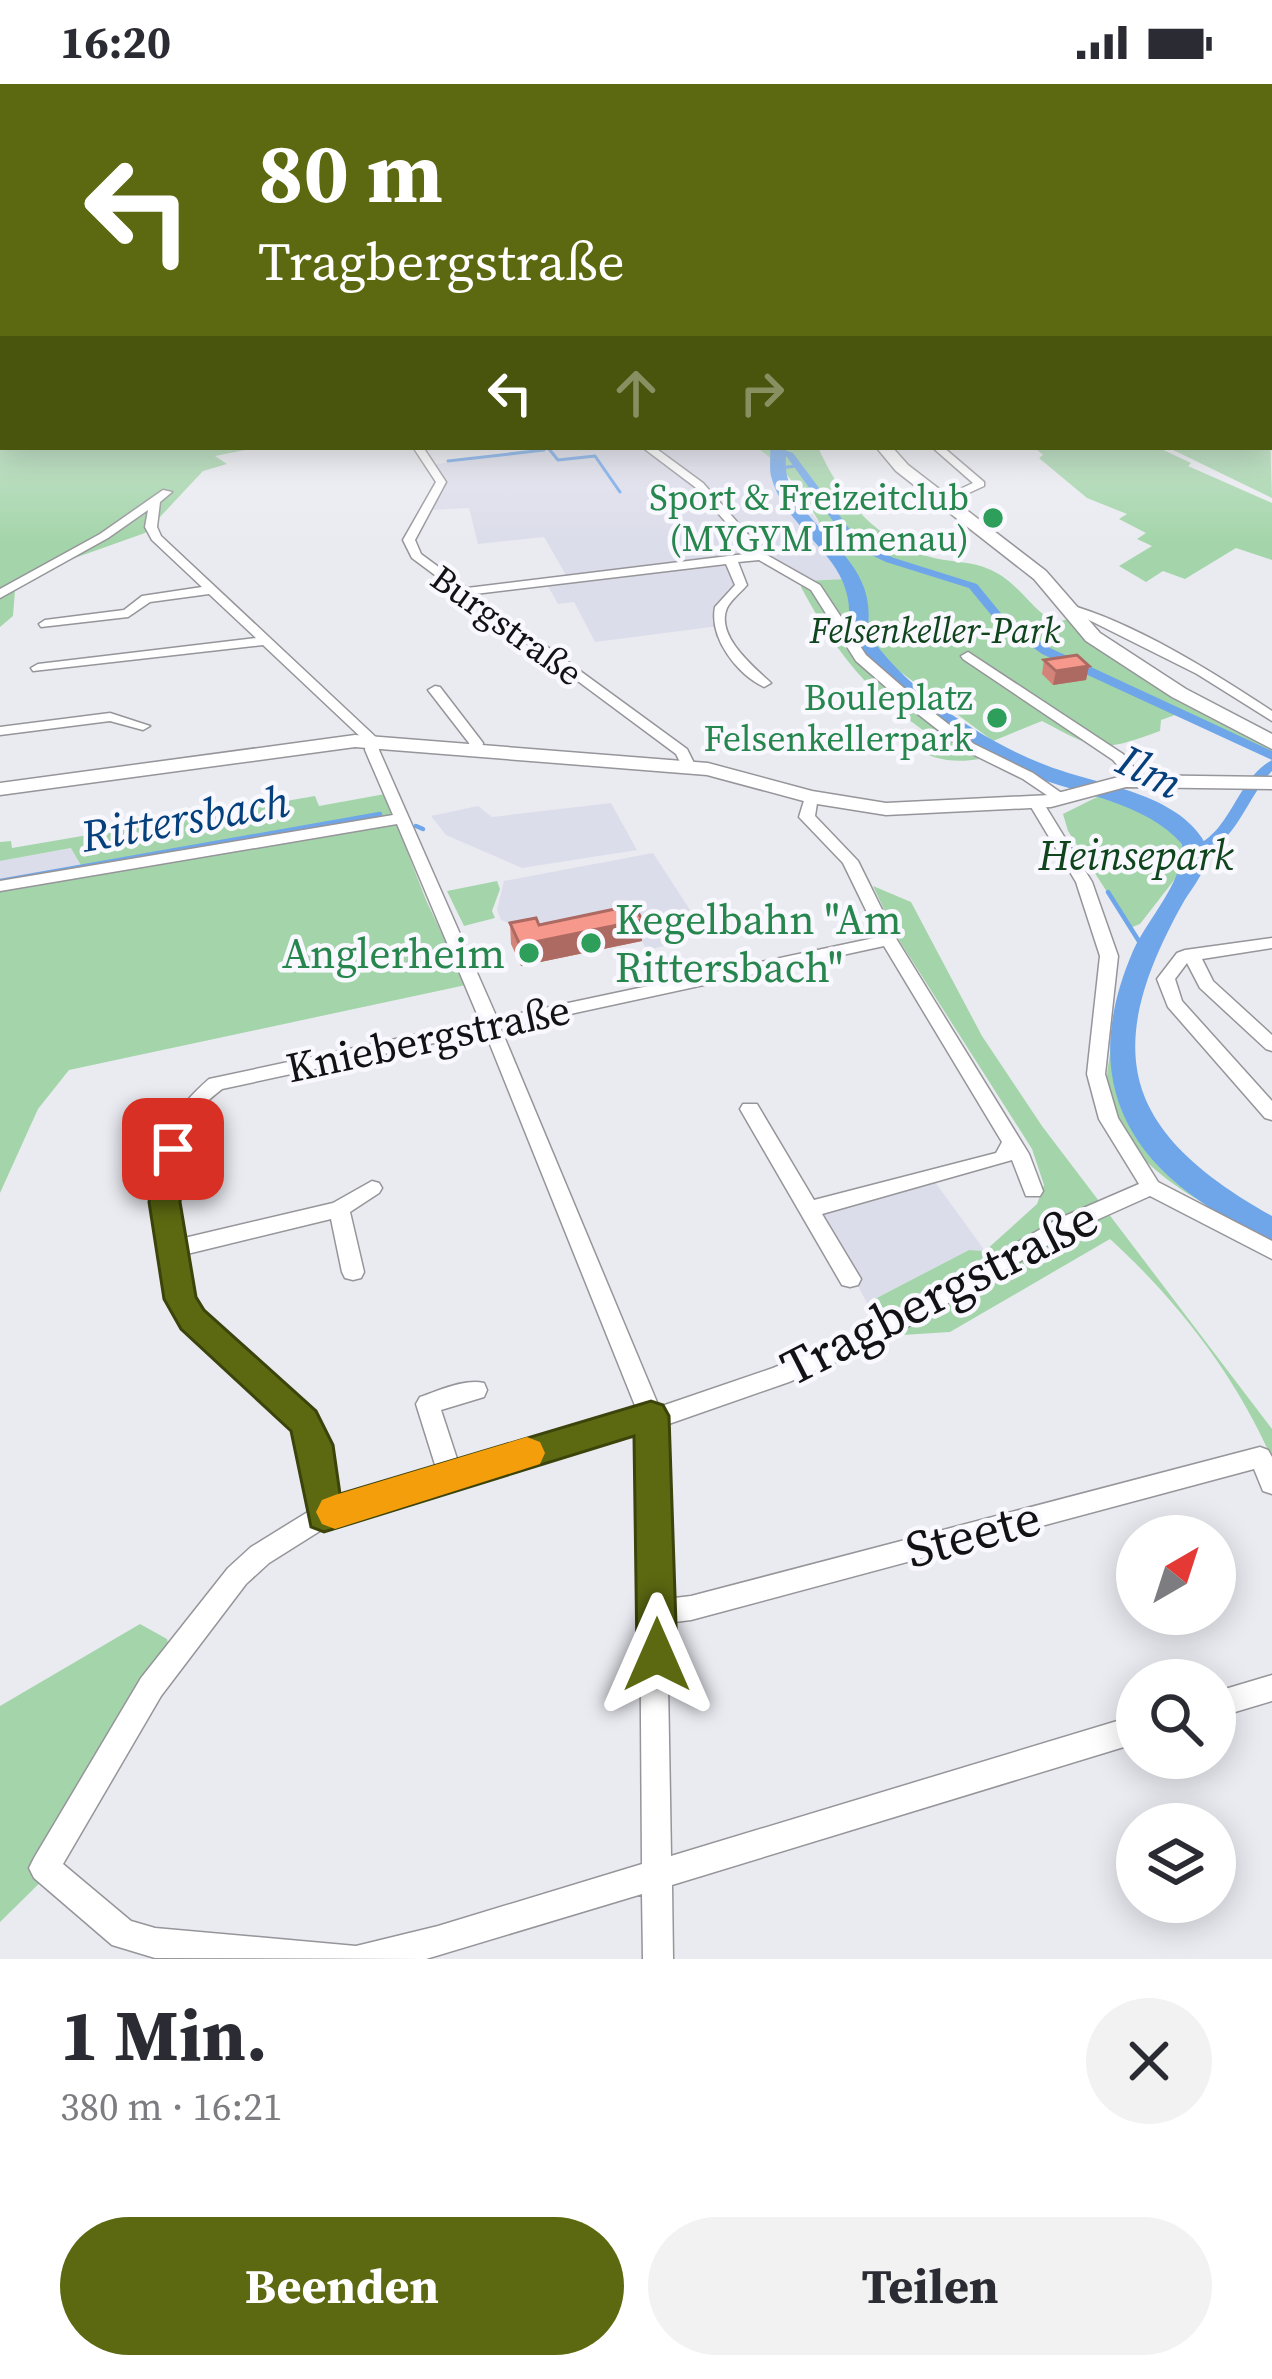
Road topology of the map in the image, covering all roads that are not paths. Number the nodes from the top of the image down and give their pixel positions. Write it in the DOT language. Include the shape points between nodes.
graph roads {
  1 [pos="421,450"];
  2 [pos="650,450"];
  3 [pos="886,450"];
  4 [pos="940,450"];
  5 [pos="167,492"];
  6 [pos="945,500"];
  7 [pos="155,503"];
  8 [pos="761,556"];
  9 [pos="730,558"];
  10 [pos="210,590"];
  11 [pos="460,592"];
  12 [pos="0,594"];
  13 [pos="1067,608"];
  14 [pos="128,613"];
  15 [pos="45,624"];
  16 [pos="142,627"];
  17 [pos="264,641"];
  18 [pos="968,656"];
  19 [pos="38,668"];
  20 [pos="764,683"];
  21 [pos="435,690"];
  22 [pos="1272,717"];
  23 [pos="143,726"];
  24 [pos="0,731"];
  25 [pos="373,742"];
  26 [pos="1272,743"];
  27 [pos="476,751"];
  28 [pos="689,767"];
  29 [pos="1137,780"];
  30 [pos="1259,783"];
  31 [pos="0,789"];
  32 [pos="811,797"];
  33 [pos="1062,799"];
  34 [pos="1036,802"];
  35 [pos="399,819"];
  36 [pos="0,886"];
  37 [pos="889,940"];
  38 [pos="1272,943"];
  39 [pos="1191,954"];
  40 [pos="491,1025"];
  41 [pos="1272,1045"];
  42 [pos="750,1109"];
  43 [pos="1272,1113"];
  44 [pos="1012,1142"];
  45 [pos="1151,1187"];
  46 [pos="372,1188"];
  47 [pos="1033,1191"];
  48 [pos="339,1209"];
  49 [pos="811,1209"];
  50 [pos="174,1250"];
  51 [pos="1272,1251"];
  52 [pos="353,1272"];
  53 [pos="850,1279"];
  54 [pos="476,1390"];
  55 [pos="651,1416"];
  56 [pos="450,1476"];
  57 [pos="1272,1483"];
  58 [pos="324,1515"];
  59 [pos="657,1612"];
  60 [pos="1272,1688"];
  61 [pos="1236,1699"];
  62 [pos="1116,1735"];
  63 [pos="656,1874"];
  64 [pos="350,1959"];
  65 [pos="363,1959"];
  66 [pos="658,1959"];
  1 -- 11 [label="street, Burgstraße" via="441,482 408,544"];
  2 -- 8 [label="street" via="699,485"];
  3 -- 6 [label="main road"];
  4 -- 6 [label="street" via="980,484"];
  5 -- 7 [label="street"];
  6 -- 13 [label="main road" via="1040,575"];
  7 -- 10 [label="street" via="152,533"];
  7 -- 12 [label="street"];
  8 -- 9 [label="street"];
  8 -- 33 [label="street" via="816,588 861,658 934,721"];
  9 -- 11 [label="street"];
  9 -- 20 [label="street" via="741,585 720,617 742,665"];
  10 -- 14 [label="street" via="146,598"];
  10 -- 17 [label="street"];
  11 -- 28 [label="street, Burgstraße" via="682,752"];
  13 -- 22 [label="street" via="1202,671"];
  13 -- 26 [label="main road" via="1116,653"];
  14 -- 15 [label="street"];
  14 -- 16 [label="street"];
  17 -- 19 [label="street"];
  17 -- 25 [label="street"];
  18 -- 29 [label="street" via="1118,757"];
  21 -- 27 [label="street"];
  23 -- 24 [label="street" via="110,717"];
  25 -- 27 [label="street"];
  25 -- 31 [label="street"];
  25 -- 35 [label="street"];
  27 -- 28 [label="street"];
  28 -- 32 [label="street"];
  29 -- 30 [label="street"];
  29 -- 33 [label="street"];
  32 -- 34 [label="street" via="886,809"];
  32 -- 37 [label="street" via="807,818 850,861"];
  33 -- 34 [label="street"];
  34 -- 45 [label="street" via="1090,897 1109,956 1096,1074 1129,1156"];
  35 -- 36 [label="street"];
  35 -- 40 [label="street"];
  37 -- 40 [label="street, Kniebergstraße"];
  37 -- 44 [label="street"];
  38 -- 39 [label="street"];
  39 -- 41 [label="street" via="1206,984"];
  39 -- 43 [label="street" via="1169,970 1167,991"];
  40 -- 50 [label="street, Kniebergstraße" via="203,1091 166,1173"];
  40 -- 55 [label="street"];
  42 -- 49 [label="street"];
  44 -- 47 [label="street"];
  44 -- 49 [label="street" via="1003,1158"];
  45 -- 51 [label="street"];
  45 -- 55 [label="street, Tragbergstraße" via="1065,1225 872,1337 704,1404"];
  46 -- 48 [label="street"];
  48 -- 50 [label="street"];
  48 -- 52 [label="street"];
  49 -- 53 [label="street"];
  50 -- 58 [label="street, Kniebergstraße" via="180,1299 193,1320 304,1421"];
  54 -- 56 [label="street" via="428,1404"];
  55 -- 56 [label="street, Tragbergstraße"];
  55 -- 59 [label="street"];
  56 -- 58 [label="street, Tragbergstraße"];
  57 -- 59 [label="street, Steete" via="1260,1457"];
  58 -- 64 [label="street, Tragbergstraße" via="237,1576 151,1687 44,1868 123,1934"];
  59 -- 63 [label="street"];
  60 -- 61 [label="street"];
  62 -- 63 [label="street"];
  63 -- 65 [label="street"];
  63 -- 66 [label="street"];
}
